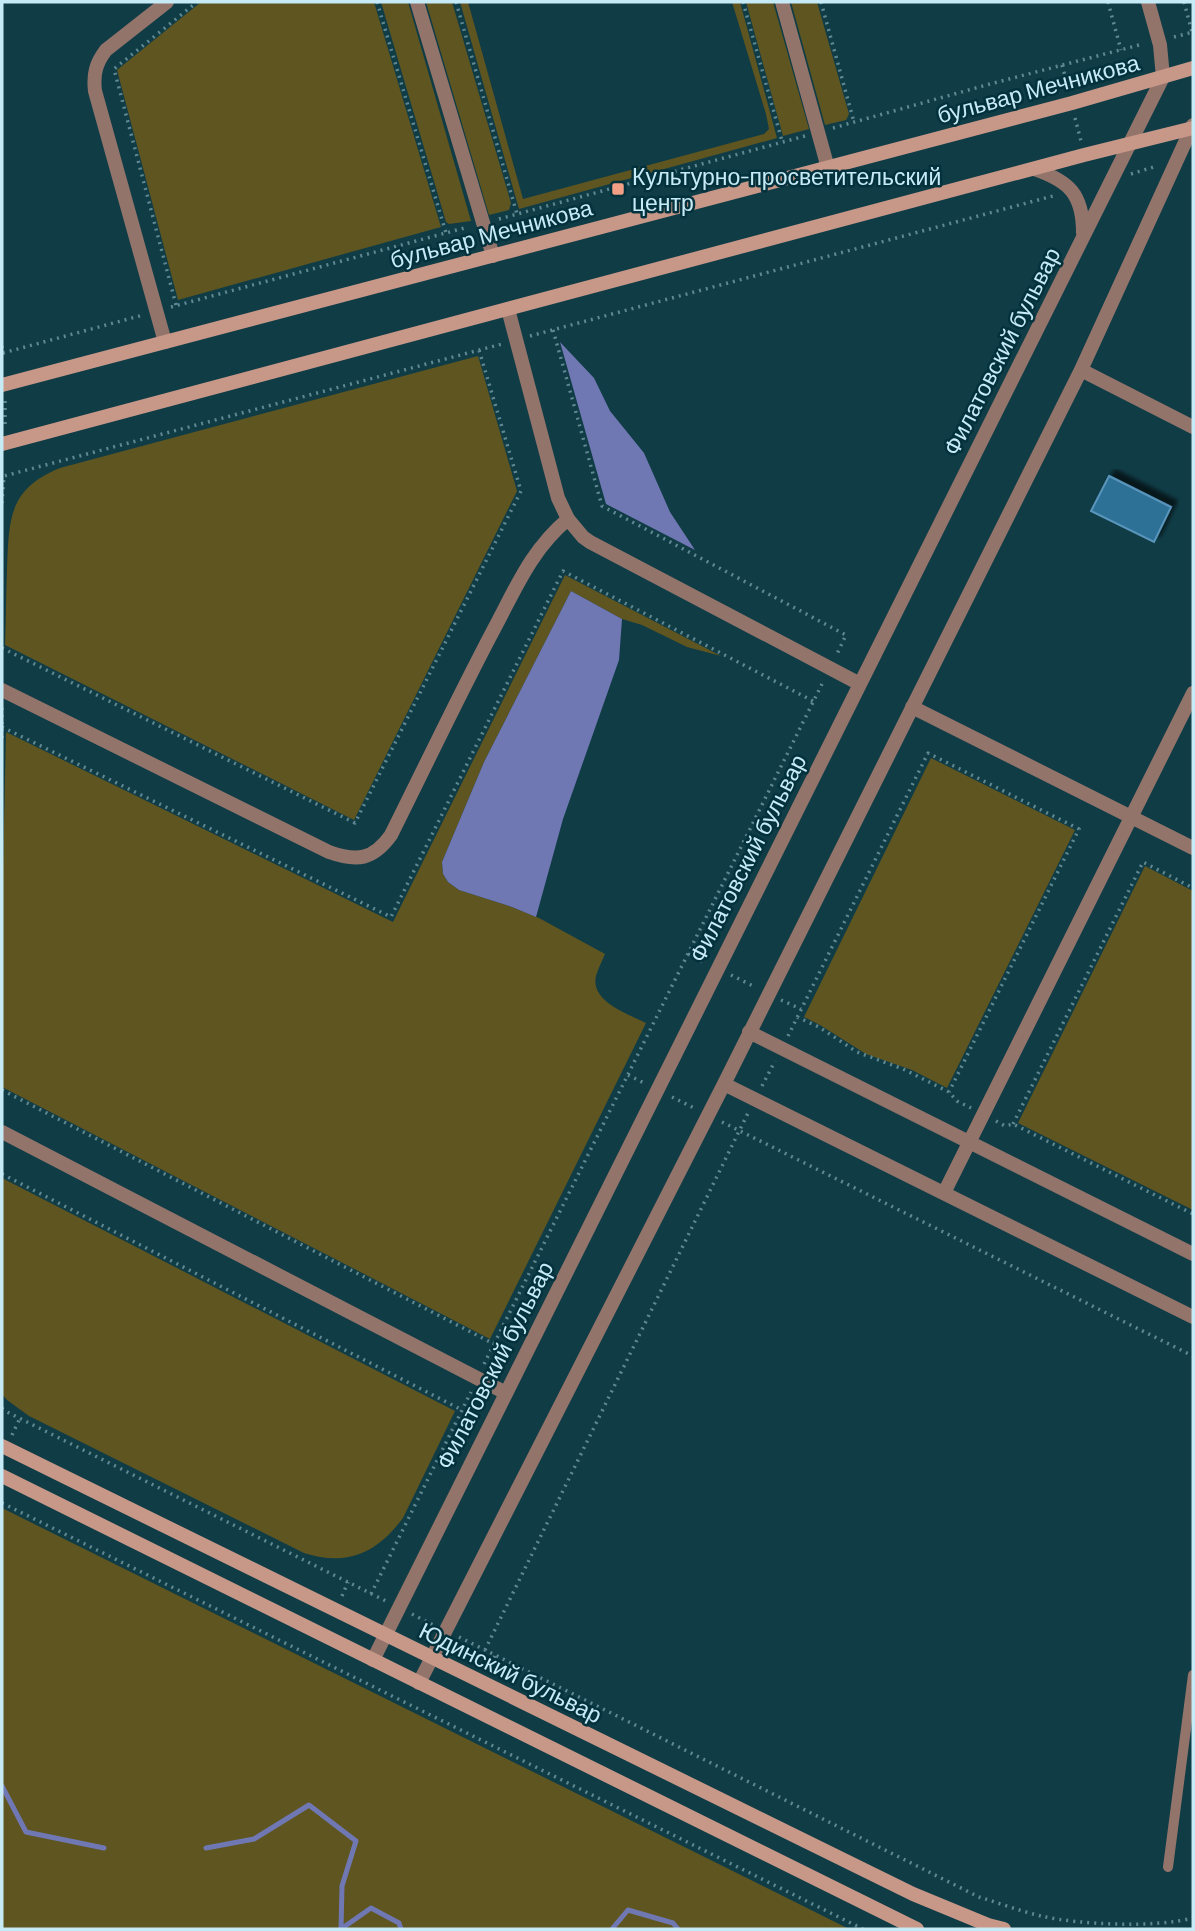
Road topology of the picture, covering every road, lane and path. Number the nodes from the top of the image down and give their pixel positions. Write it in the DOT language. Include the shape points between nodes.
graph roads {
  1 [pos="167,2"];
  2 [pos="197,2"];
  3 [pos="377,2"];
  4 [pos="417,2"];
  5 [pos="456,2"];
  6 [pos="743,2"];
  7 [pos="782,2"];
  8 [pos="821,2"];
  9 [pos="1108,2"];
  10 [pos="1148,2"];
  11 [pos="1184,2"];
  12 [pos="1193,32"];
  13 [pos="1158,41"];
  14 [pos="1121,50"];
  15 [pos="1062,65"];
  16 [pos="1193,68"];
  17 [pos="1163,77"];
  18 [pos="1072,103"];
  19 [pos="854,122"];
  20 [pos="1193,127"];
  21 [pos="817,132"];
  22 [pos="782,142"];
  23 [pos="1129,145"];
  24 [pos="1084,155"];
  25 [pos="1175,161"];
  26 [pos="828,168"];
  27 [pos="1034,169"];
  28 [pos="1112,180"];
  29 [pos="1073,191"];
  30 [pos="517,214"];
  31 [pos="483,223"];
  32 [pos="446,233"];
  33 [pos="1083,238"];
  34 [pos="493,256"];
  35 [pos="176,306"];
  36 [pos="508,309"];
  37 [pos="157,311"];
  38 [pos="553,330"];
  39 [pos="516,340"];
  40 [pos="165,342"];
  41 [pos="2,346"];
  42 [pos="479,350"];
  43 [pos="1081,370"];
  44 [pos="2,386"];
  45 [pos="5,401"];
  46 [pos="5,426"];
  47 [pos="1193,427"];
  48 [pos="2,444"];
  49 [pos="2,503"];
  50 [pos="568,519"];
  51 [pos="2,648"];
  52 [pos="830,668"];
  53 [pos="860,684"];
  54 [pos="2,690"];
  55 [pos="1193,693"];
  56 [pos="912,707"];
  57 [pos="2,708"];
  58 [pos="2,743"];
  59 [pos="1131,817"];
  60 [pos="1193,848"];
  61 [pos="1193,888"];
  62 [pos="688,954"];
  63 [pos="718,969"];
  64 [pos="769,994"];
  65 [pos="801,1009"];
  66 [pos="797,1017"];
  67 [pos="750,1032"];
  68 [pos="782,1048"];
  69 [pos="628,1075"];
  70 [pos="724,1084"];
  71 [pos="2,1090"];
  72 [pos="657,1090"];
  73 [pos="949,1092"];
  74 [pos="755,1100"];
  75 [pos="708,1115"];
  76 [pos="984,1115"];
  77 [pos="1013,1124"];
  78 [pos="740,1130"];
  79 [pos="2,1132"];
  80 [pos="970,1142"];
  81 [pos="2,1174"];
  82 [pos="944,1193"];
  83 [pos="1193,1213"];
  84 [pos="1193,1254"];
  85 [pos="1193,1317"];
  86 [pos="494,1344"];
  87 [pos="1193,1356"];
  88 [pos="477,1378"];
  89 [pos="506,1393"];
  90 [pos="2,1408"];
  91 [pos="462,1410"];
  92 [pos="2,1446"];
  93 [pos="2,1476"];
  94 [pos="2,1503"];
  95 [pos="371,1594"];
  96 [pos="399,1607"];
  97 [pos="445,1631"];
  98 [pos="385,1635"];
  99 [pos="485,1650"];
  100 [pos="432,1658"];
  101 [pos="373,1660"];
  102 [pos="1193,1675"];
  103 [pos="419,1683"];
  104 [pos="1168,1867"];
  105 [pos="1193,1918"];
  106 [pos="863,1929"];
  107 [pos="918,1929"];
  108 [pos="1004,1929"];
  1 -- 37 [label="street" via="106,50 94,79"];
  2 -- 35 [label="path" via="114,69"];
  3 -- 32 [label="path"];
  4 -- 31 [label="street"];
  5 -- 30 [label="path"];
  6 -- 22 [label="path"];
  7 -- 21 [label="street"];
  8 -- 19 [label="path"];
  9 -- 14 [label="path"];
  10 -- 13 [label="street"];
  11 -- 12 [label="path"];
  12 -- 13 [label="path"];
  13 -- 14 [label="path"];
  13 -- 17 [label="street"];
  14 -- 15 [label="path"];
  15 -- 18 [label="path"];
  15 -- 19 [label="path"];
  16 -- 17 [label="street, бульвар Мечникова"];
  17 -- 18 [label="street, бульвар Мечникова"];
  17 -- 23 [label="street, Филатовский бульвар"];
  18 -- 24 [label="path"];
  18 -- 26 [label="street, бульвар Мечникова"];
  19 -- 21 [label="path"];
  20 -- 23 [label="street"];
  20 -- 25 [label="street"];
  21 -- 22 [label="path"];
  21 -- 26 [label="street"];
  22 -- 30 [label="path"];
  23 -- 24 [label="street"];
  23 -- 28 [label="street, Филатовский бульвар"];
  24 -- 27 [label="street"];
  25 -- 28 [label="path"];
  25 -- 43 [label="street"];
  26 -- 34 [label="street, бульвар Мечникова"];
  27 -- 29 [label="street"];
  27 -- 36 [label="street"];
  28 -- 33 [label="street, Филатовский бульвар"];
  29 -- 33 [label="street" via="1083,218"];
  29 -- 38 [label="path"];
  30 -- 31 [label="path"];
  31 -- 32 [label="path"];
  31 -- 34 [label="street"];
  32 -- 35 [label="path"];
  33 -- 53 [label="street, Филатовский бульвар"];
  34 -- 40 [label="street, бульвар Мечникова"];
  35 -- 37 [label="path"];
  36 -- 39 [label="street"];
  36 -- 48 [label="street"];
  37 -- 40 [label="street"];
  37 -- 41 [label="path" via="3,353"];
  38 -- 39 [label="path"];
  38 -- 52 [label="path" via="602,506 846,635"];
  39 -- 42 [label="path"];
  39 -- 50 [label="street" via="558,498"];
  40 -- 44 [label="street, бульвар Мечникова"];
  42 -- 49 [label="path" via="4,477"];
  42 -- 51 [label="path" via="521,491 355,823"];
  43 -- 47 [label="street"];
  43 -- 56 [label="street"];
  45 -- 46 [label="path"];
  50 -- 52 [label="street" via="590,542"];
  50 -- 54 [label="street" via="534,555 391,835 365,857 329,852"];
  52 -- 53 [label="street"];
  52 -- 62 [label="path"];
  53 -- 63 [label="street, Филатовский бульвар"];
  55 -- 59 [label="street"];
  56 -- 59 [label="street"];
  56 -- 64 [label="street"];
  57 -- 58 [label="path"];
  59 -- 60 [label="street"];
  59 -- 76 [label="street"];
  61 -- 77 [label="path" via="1143,862"];
  62 -- 63 [label="path"];
  62 -- 69 [label="path"];
  63 -- 64 [label="path"];
  63 -- 72 [label="street, Филатовский бульвар"];
  64 -- 65 [label="path"];
  64 -- 67 [label="street"];
  65 -- 66 [label="path"];
  65 -- 73 [label="path" via="928,753 1079,829"];
  66 -- 68 [label="path"];
  66 -- 73 [label="path" via="857,1052"];
  67 -- 68 [label="street"];
  67 -- 70 [label="street"];
  68 -- 74 [label="path"];
  68 -- 80 [label="street"];
  69 -- 72 [label="path"];
  69 -- 86 [label="path"];
  70 -- 74 [label="street"];
  70 -- 75 [label="street"];
  71 -- 86 [label="path"];
  72 -- 75 [label="path"];
  72 -- 89 [label="street, Филатовский бульвар"];
  73 -- 76 [label="path"];
  74 -- 78 [label="path"];
  74 -- 82 [label="street"];
  75 -- 78 [label="path"];
  75 -- 97 [label="street"];
  76 -- 77 [label="path" via="1004,1126"];
  76 -- 80 [label="street"];
  77 -- 83 [label="path"];
  78 -- 87 [label="path"];
  78 -- 99 [label="path"];
  79 -- 88 [label="street"];
  80 -- 82 [label="street"];
  80 -- 84 [label="street"];
  81 -- 91 [label="path"];
  82 -- 85 [label="street"];
  86 -- 88 [label="path"];
  88 -- 89 [label="street"];
  88 -- 91 [label="path"];
  89 -- 96 [label="street, Филатовский бульвар"];
  90 -- 95 [label="path"];
  91 -- 95 [label="path"];
  92 -- 98 [label="street, Юдинский бульвар"];
  93 -- 101 [label="street"];
  94 -- 106 [label="path"];
  95 -- 96 [label="path"];
  96 -- 97 [label="path"];
  96 -- 98 [label="street, Филатовский бульвар"];
  97 -- 99 [label="path"];
  97 -- 100 [label="street"];
  98 -- 100 [label="street, Юдинский бульвар"];
  98 -- 101 [label="street, Филатовский бульвар"];
  99 -- 105 [label="path" via="979,1897 1042,1916 1097,1923"];
  100 -- 103 [label="street"];
  100 -- 108 [label="street, Юдинский бульвар" via="913,1894"];
  101 -- 103 [label="street"];
  102 -- 104 [label="lane"];
  103 -- 107 [label="street"];
}
